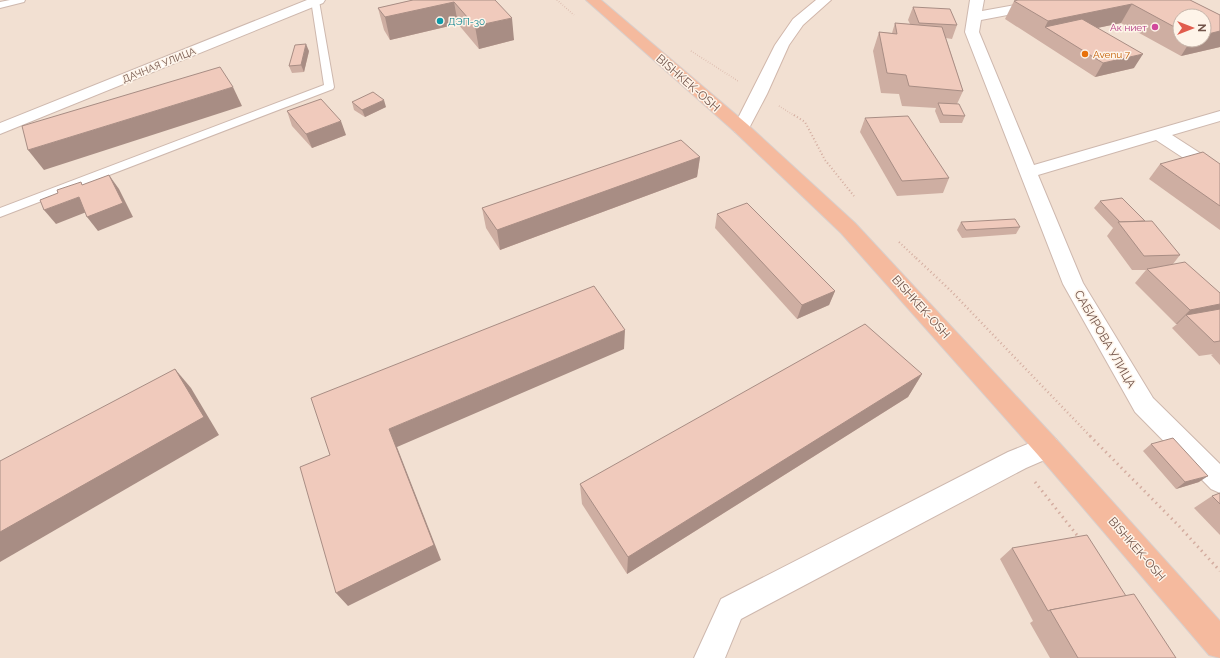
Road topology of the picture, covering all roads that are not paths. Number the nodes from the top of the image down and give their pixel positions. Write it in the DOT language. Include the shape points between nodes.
graph roads {
  1 [pos="21,0"];
  2 [pos="593,0"];
  3 [pos="824,0"];
  4 [pos="1065,0"];
  5 [pos="317,1"];
  6 [pos="0,5"];
  7 [pos="976,8"];
  8 [pos="1220,116"];
  9 [pos="741,128"];
  10 [pos="0,129"];
  11 [pos="1158,134"];
  12 [pos="1028,172"];
  13 [pos="1220,174"];
  14 [pos="0,213"];
  15 [pos="1048,447"];
  16 [pos="1220,481"];
  17 [pos="1220,644"];
  18 [pos="709,658"];
  1 -- 6 [label="lane"];
  2 -- 9 [label="highway, BISHKEK-OSH"];
  3 -- 9 [label="street" via="798,22 782,45"];
  4 -- 7 [label="street, САБИРОВА УЛИЦА"];
  5 -- 10 [label="street, ДАЧНАЯ УЛИЦА"];
  5 -- 14 [label="lane" via="329,87"];
  7 -- 12 [label="street, САБИРОВА УЛИЦА" via="972,32"];
  8 -- 11 [label="street"];
  9 -- 15 [label="highway, BISHKEK-OSH" via="848,228"];
  11 -- 12 [label="street"];
  11 -- 13 [label="street"];
  12 -- 16 [label="street, САБИРОВА УЛИЦА" via="1073,284 1144,404"];
  15 -- 17 [label="highway, BISHKEK-OSH"];
  15 -- 18 [label="street" via="1017,460 731,609"];
}
